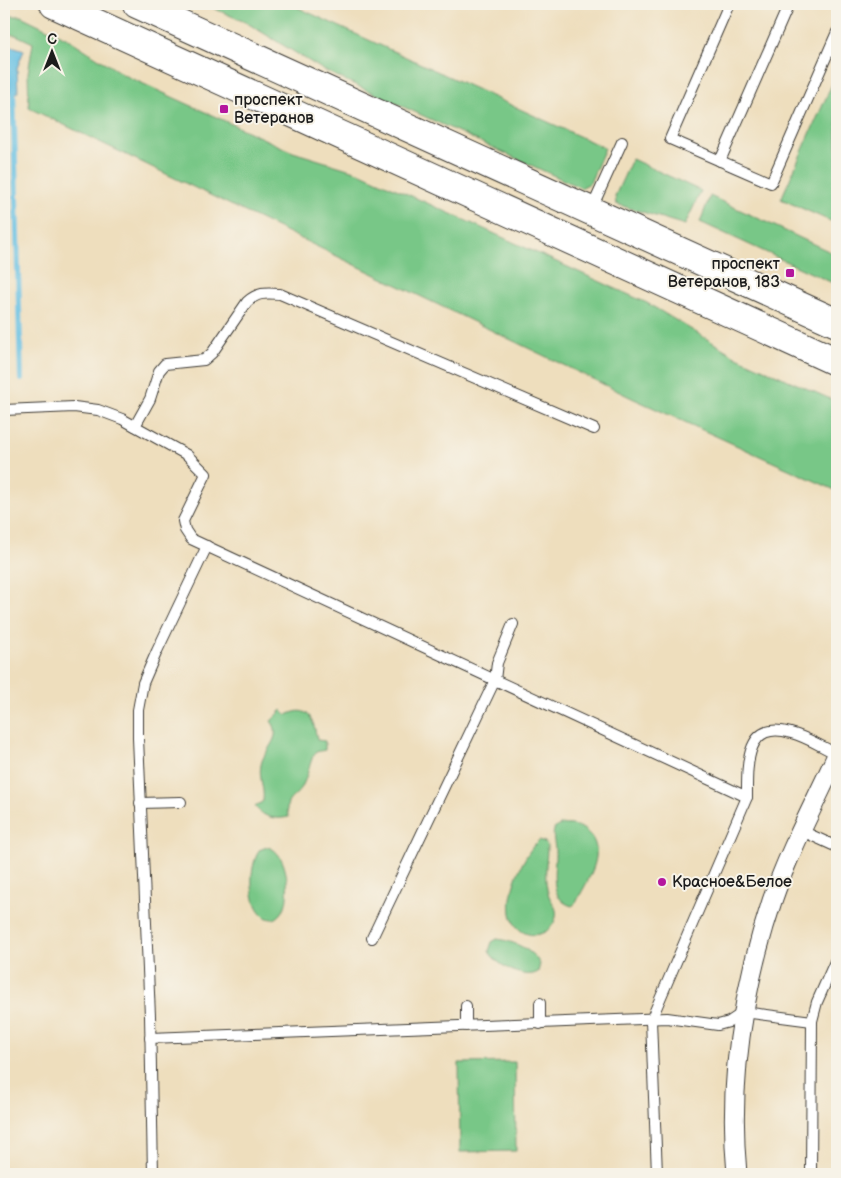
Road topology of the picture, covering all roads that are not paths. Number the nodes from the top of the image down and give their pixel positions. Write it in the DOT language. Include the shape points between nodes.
graph roads {
  1 [pos="54,4"];
  2 [pos="137,4"];
  3 [pos="729,4"];
  4 [pos="789,4"];
  5 [pos="837,32"];
  6 [pos="622,142"];
  7 [pos="720,161"];
  8 [pos="591,211"];
  9 [pos="837,323"];
  10 [pos="837,362"];
  11 [pos="4,410"];
  12 [pos="136,426"];
  13 [pos="594,429"];
  14 [pos="207,546"];
  15 [pos="513,624"];
  16 [pos="495,680"];
  17 [pos="837,754"];
  18 [pos="747,797"];
  19 [pos="181,802"];
  20 [pos="140,803"];
  21 [pos="802,831"];
  22 [pos="837,847"];
  23 [pos="372,938"];
  24 [pos="837,957"];
  25 [pos="540,1003"];
  26 [pos="466,1006"];
  27 [pos="744,1012"];
  28 [pos="651,1020"];
  29 [pos="812,1022"];
  30 [pos="540,1024"];
  31 [pos="466,1026"];
  32 [pos="150,1038"];
  33 [pos="153,1174"];
  34 [pos="657,1174"];
  35 [pos="737,1174"];
  36 [pos="811,1174"];
  1 -- 10 [label="main road"];
  2 -- 8 [label="main road"];
  3 -- 7 [label="lane" via="670,139"];
  4 -- 7 [label="lane"];
  5 -- 7 [label="lane" via="771,183"];
  6 -- 8 [label="lane"];
  8 -- 9 [label="main road"];
  11 -- 12 [label="lane" via="74,407 98,410"];
  12 -- 13 [label="lane" via="150,399 159,370 165,364 204,360 247,302 265,293 280,294"];
  12 -- 14 [label="lane" via="187,455 206,474 183,521 191,539"];
  14 -- 16 [label="lane"];
  14 -- 20 [label="lane" via="143,683 138,710"];
  15 -- 16 [label="lane" via="497,663"];
  16 -- 18 [label="lane"];
  16 -- 23 [label="lane"];
  17 -- 18 [label="lane" via="790,732 761,734 754,740 749,754"];
  17 -- 21 [label="street"];
  18 -- 28 [label="lane"];
  19 -- 20 [label="lane"];
  20 -- 32 [label="lane"];
  21 -- 22 [label="lane"];
  21 -- 27 [label="street" via="773,900"];
  24 -- 29 [label="lane" via="816,1002"];
  25 -- 30 [label="lane"];
  26 -- 31 [label="lane"];
  27 -- 28 [label="lane" via="718,1025 667,1018"];
  27 -- 29 [label="lane"];
  27 -- 35 [label="street" via="734,1119"];
  28 -- 30 [label="lane"];
  28 -- 34 [label="lane"];
  29 -- 36 [label="lane"];
  30 -- 31 [label="lane"];
  31 -- 32 [label="lane"];
  32 -- 33 [label="lane"];
}
